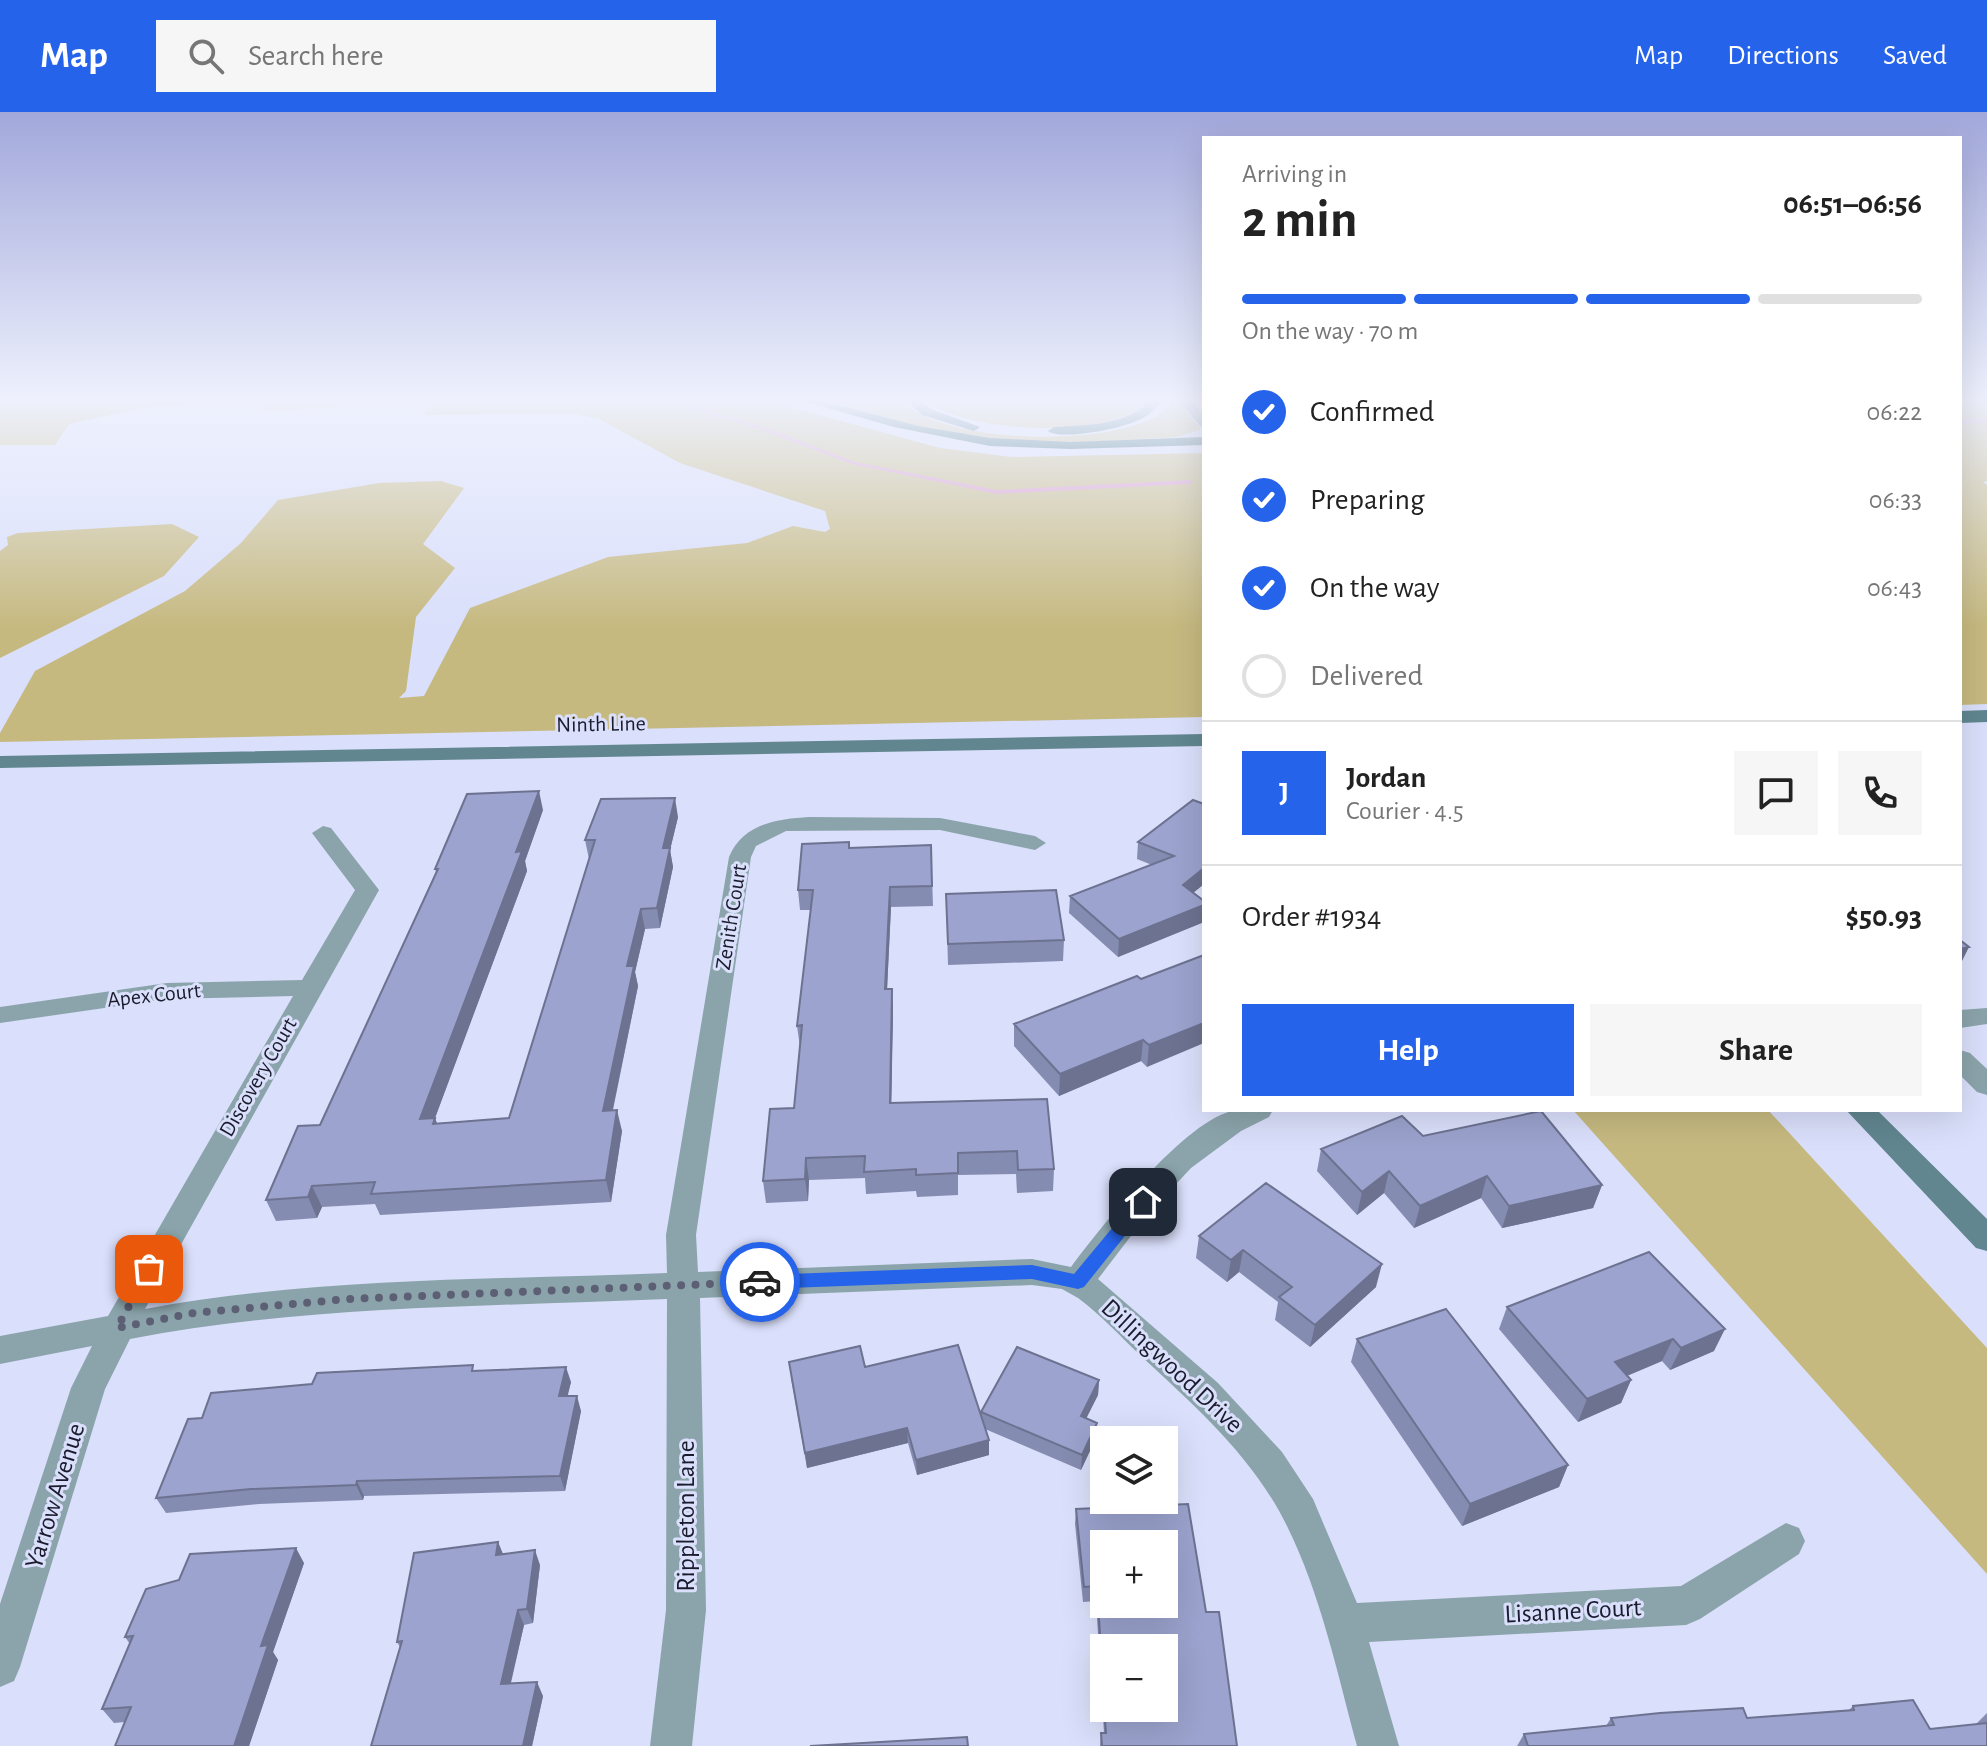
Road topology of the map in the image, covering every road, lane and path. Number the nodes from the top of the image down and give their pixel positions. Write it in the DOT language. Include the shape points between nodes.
graph roads {
  1 [pos="1987,716"];
  2 [pos="1962,717"];
  3 [pos="1202,740"];
  4 [pos="0,762"];
  5 [pos="323,833"];
  6 [pos="1035,843"];
  7 [pos="309,988"];
  8 [pos="0,1015"];
  9 [pos="1987,1016"];
  10 [pos="1962,1019"];
  11 [pos="1962,1061"];
  12 [pos="1987,1085"];
  13 [pos="1255,1112"];
  14 [pos="1862,1112"];
  15 [pos="1987,1239"];
  16 [pos="1078,1282"];
  17 [pos="682,1285"];
  18 [pos="117,1328"];
  19 [pos="0,1350"];
  20 [pos="1786,1541"];
  21 [pos="1342,1624"];
  22 [pos="0,1667"];
  23 [pos="671,1746"];
  24 [pos="1378,1746"];
  1 -- 2 [label="main road"];
  3 -- 4 [label="main road, Ninth Line"];
  5 -- 7 [label="street, Discovery Court" via="367,890"];
  6 -- 17 [label="street, Zenith Court" via="940,824 809,823 783,825 746,843 681,1235"];
  7 -- 8 [label="street, Apex Court" via="167,991"];
  7 -- 18 [label="street, Discovery Court"];
  9 -- 10 [label="street"];
  11 -- 12 [label="street"];
  13 -- 16 [label="street" via="1190,1150"];
  14 -- 15 [label="main road"];
  16 -- 17 [label="street, Dillingwood Drive" via="1032,1272"];
  16 -- 21 [label="street, Dillingwood Drive" via="1208,1396 1264,1455 1303,1518"];
  17 -- 18 [label="street, Dillingwood Drive" via="348,1299 194,1313"];
  17 -- 23 [label="street, Rippleton Lane" via="686,1610"];
  18 -- 19 [label="street, Dillingwood Drive"];
  18 -- 22 [label="street, Yarrow Avenue" via="88,1388"];
  20 -- 21 [label="street, Lisanne Court" via="1686,1605"];
  21 -- 24 [label="street, Dillingwood Drive"];
}
